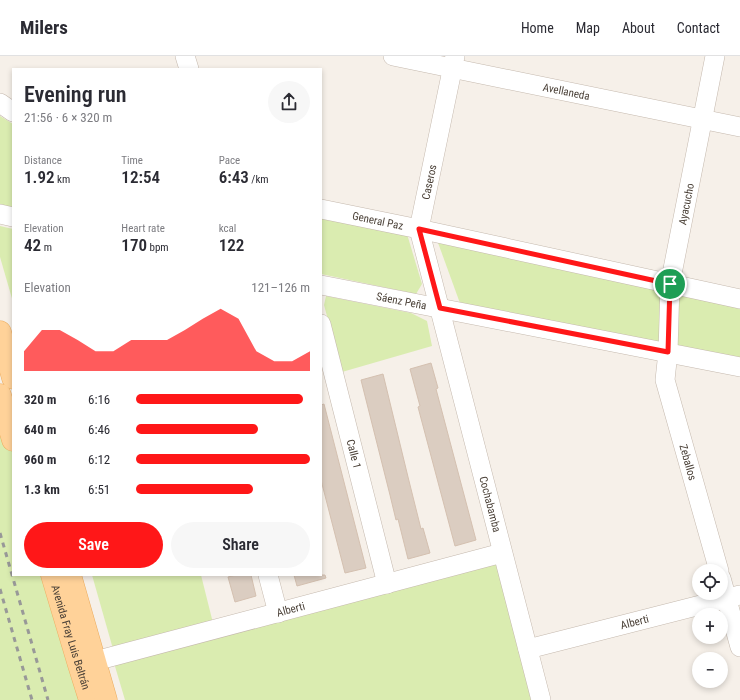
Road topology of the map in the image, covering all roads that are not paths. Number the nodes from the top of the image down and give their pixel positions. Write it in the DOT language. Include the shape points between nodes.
graph roads {
  1 [pos="185,56"];
  2 [pos="393,56"];
  3 [pos="715,56"];
  4 [pos="454,62"];
  5 [pos="189,68"];
  6 [pos="0,103"];
  7 [pos="12,111"];
  8 [pos="702,119"];
  9 [pos="740,126"];
  10 [pos="322,209"];
  11 [pos="0,214"];
  12 [pos="12,217"];
  13 [pos="419,229"];
  14 [pos="670,284"];
  15 [pos="322,286"];
  16 [pos="740,299"];
  17 [pos="440,308"];
  18 [pos="322,328"];
  19 [pos="0,332"];
  20 [pos="668,352"];
  21 [pos="740,367"];
  22 [pos="12,374"];
  23 [pos="0,395"];
  24 [pos="12,437"];
  25 [pos="502,553"];
  26 [pos="717,564"];
  27 [pos="52,576"];
  28 [pos="70,576"];
  29 [pos="268,576"];
  30 [pos="386,584"];
  31 [pos="733,597"];
  32 [pos="278,613"];
  33 [pos="740,646"];
  34 [pos="528,649"];
  35 [pos="86,663"];
  36 [pos="90,700"];
  37 [pos="106,700"];
  38 [pos="541,700"];
  1 -- 5 [label="street"];
  2 -- 4 [label="street, Avellaneda"];
  3 -- 8 [label="street, Ayacucho"];
  4 -- 8 [label="street, Avellaneda"];
  4 -- 13 [label="street, Caseros"];
  6 -- 7 [label="street"];
  8 -- 9 [label="street, Avellaneda"];
  8 -- 14 [label="street, Ayacucho"];
  10 -- 13 [label="street, General Paz"];
  11 -- 12 [label="street"];
  13 -- 14 [label="street, General Paz"];
  13 -- 17 [label="street, Caseros"];
  14 -- 16 [label="street, General Paz"];
  14 -- 20 [label="street, Ayacucho"];
  15 -- 17 [label="street, Sáenz Peña"];
  17 -- 20 [label="street, Sáenz Peña"];
  17 -- 25 [label="street, Cochabamba"];
  18 -- 30 [label="street, Calle 1"];
  19 -- 22 [label="main road"];
  20 -- 21 [label="street, Sáenz Peña"];
  20 -- 26 [label="street, Zeballos" via="665,380"];
  23 -- 24 [label="main road"];
  25 -- 30 [label="street, Alberti"];
  25 -- 34 [label="street, Cochabamba"];
  27 -- 35 [label="main road, Avenida Fray Luis Beltrán"];
  28 -- 35 [label="main road, Avenida Fray Luis Beltrán"];
  29 -- 32 [label="street"];
  30 -- 32 [label="street, Alberti"];
  31 -- 33 [label="street"];
  31 -- 34 [label="street, Alberti"];
  32 -- 35 [label="street, Alberti"];
  34 -- 38 [label="street, Cochabamba"];
  35 -- 36 [label="main road, Avenida Fray Luis Beltrán"];
  35 -- 37 [label="main road, Avenida Fray Luis Beltrán"];
}
